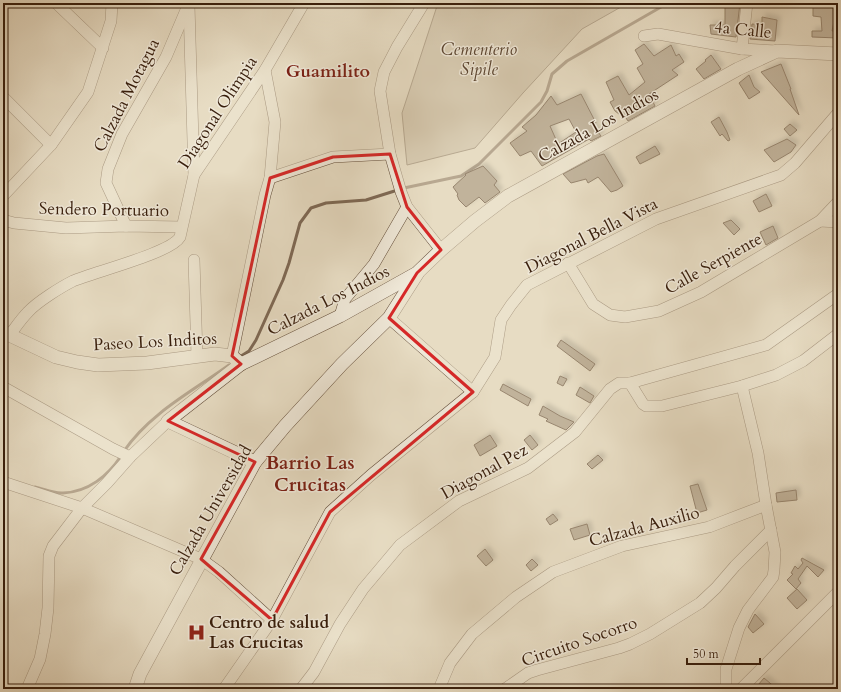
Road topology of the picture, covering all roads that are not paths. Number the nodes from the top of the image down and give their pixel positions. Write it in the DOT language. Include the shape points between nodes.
graph roads {
  1 [pos="56,3"];
  2 [pos="112,3"];
  3 [pos="189,3"];
  4 [pos="304,3"];
  5 [pos="424,3"];
  6 [pos="747,3"];
  7 [pos="644,36"];
  8 [pos="103,48"];
  9 [pos="742,49"];
  10 [pos="777,51"];
  11 [pos="838,54"];
  12 [pos="265,70"];
  13 [pos="3,97"];
  14 [pos="838,113"];
  15 [pos="51,145"];
  16 [pos="390,154"];
  17 [pos="194,175"];
  18 [pos="270,178"];
  19 [pos="3,196"];
  20 [pos="838,202"];
  21 [pos="407,207"];
  22 [pos="3,220"];
  23 [pos="820,221"];
  24 [pos="838,222"];
  25 [pos="126,226"];
  26 [pos="181,227"];
  27 [pos="441,250"];
  28 [pos="194,260"];
  29 [pos="568,263"];
  30 [pos="417,273"];
  31 [pos="838,294"];
  32 [pos="340,316"];
  33 [pos="389,318"];
  34 [pos="6,334"];
  35 [pos="838,334"];
  36 [pos="197,356"];
  37 [pos="236,360"];
  38 [pos="630,383"];
  39 [pos="742,386"];
  40 [pos="3,387"];
  41 [pos="473,392"];
  42 [pos="168,421"];
  43 [pos="128,455"];
  44 [pos="255,462"];
  45 [pos="3,482"];
  46 [pos="766,505"];
  47 [pos="82,508"];
  48 [pos="771,530"];
  49 [pos="201,559"];
  50 [pos="838,592"];
  51 [pos="272,620"];
  52 [pos="27,689"];
  53 [pos="135,689"];
  54 [pos="224,689"];
  55 [pos="301,689"];
  56 [pos="439,689"];
  57 [pos="505,689"];
  58 [pos="726,689"];
  59 [pos="741,689"];
  1 -- 8 [label="street"];
  2 -- 8 [label="street" via="112,21"];
  3 -- 17 [label="street"];
  3 -- 25 [label="street, Calzada Motagua" via="166,57 122,134 108,169 106,183"];
  4 -- 12 [label="street, Diagonal Olimpia"];
  5 -- 16 [label="street" via="384,72 380,91"];
  6 -- 9 [label="street"];
  7 -- 9 [label="street, 4a Calle" via="669,35"];
  8 -- 15 [label="street" via="88,92"];
  9 -- 10 [label="street, 4a Calle"];
  10 -- 11 [label="street, 4a Calle"];
  10 -- 27 [label="street, Calzada Los Indios" via="738,69 508,196"];
  12 -- 17 [label="street, Diagonal Olimpia"];
  12 -- 18 [label="street" via="275,122"];
  13 -- 15 [label="street"];
  14 -- 29 [label="street, Diagonal Bella Vista" via="795,163 781,175 656,219"];
  15 -- 19 [label="street"];
  16 -- 18 [label="street" via="333,157"];
  16 -- 21 [label="street"];
  17 -- 26 [label="street, Diagonal Olimpia"];
  18 -- 37 [label="street"];
  20 -- 23 [label="street, Calle Serpiente"];
  21 -- 27 [label="street"];
  21 -- 32 [label="street" via="374,264 345,299"];
  22 -- 25 [label="street, Sendero Portuario" via="66,228"];
  23 -- 24 [label="street"];
  23 -- 29 [label="street, Calle Serpiente" via="701,292 659,312 610,315 593,304"];
  25 -- 26 [label="street, Sendero Portuario"];
  26 -- 34 [label="street, Diagonal Olimpia" via="177,241 151,254 73,281 39,302"];
  27 -- 30 [label="street, Calzada Los Indios"];
  28 -- 36 [label="street"];
  29 -- 41 [label="street, Diagonal Bella Vista" via="527,285 511,305 501,320 495,357"];
  30 -- 32 [label="street, Calzada Los Indios"];
  30 -- 33 [label="street, Calzada Universidad"];
  31 -- 38 [label="street, Diagonal Pez" via="766,345"];
  32 -- 37 [label="street, Calzada Los Indios"];
  33 -- 41 [label="street"];
  33 -- 44 [label="street, Calzada Universidad" via="285,426"];
  34 -- 36 [label="street, Paseo Los Inditos" via="56,357 98,365 147,363"];
  35 -- 39 [label="street" via="803,361 776,375"];
  36 -- 37 [label="street, Paseo Los Inditos" via="215,354"];
  37 -- 42 [label="street, Calzada Los Indios"];
  38 -- 39 [label="street" via="642,404 646,406 662,406"];
  38 -- 55 [label="street, Diagonal Pez" via="620,383 610,389 575,432 528,468 459,502 400,544 363,589 340,624 314,672"];
  39 -- 46 [label="street" via="758,453"];
  40 -- 43 [label="street"];
  41 -- 51 [label="street, Diagonal Bella Vista" via="330,512"];
  42 -- 43 [label="street, Calzada Los Indios"];
  42 -- 44 [label="street"];
  43 -- 47 [label="street, Calzada Los Indios" via="107,483"];
  44 -- 49 [label="street, Calzada Universidad"];
  45 -- 47 [label="street"];
  46 -- 48 [label="street"];
  46 -- 56 [label="street, Calzada Auxilio" via="709,527 622,546 553,572 516,597 472,634 450,663"];
  47 -- 49 [label="street"];
  47 -- 52 [label="street, Calzada Los Indios" via="53,546 49,556 45,634 40,659"];
  48 -- 57 [label="street, Circuito Socorro" via="700,603 656,630 630,644 528,673"];
  48 -- 58 [label="street" via="775,552 773,577 748,610 739,628 726,669"];
  49 -- 51 [label="street"];
  49 -- 53 [label="street, Calzada Universidad" via="140,674"];
  50 -- 59 [label="street"];
  51 -- 54 [label="street, Diagonal Bella Vista"];
}
